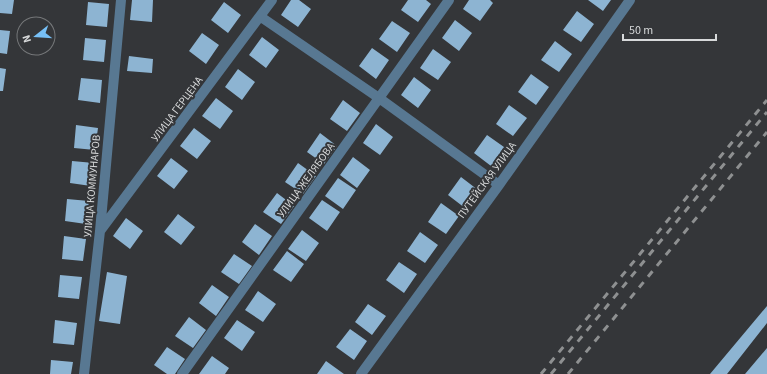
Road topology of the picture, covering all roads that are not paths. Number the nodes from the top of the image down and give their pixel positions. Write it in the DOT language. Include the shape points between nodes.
graph roads {
  1 [pos="121,0"];
  2 [pos="272,0"];
  3 [pos="449,0"];
  4 [pos="630,0"];
  5 [pos="260,17"];
  6 [pos="379,98"];
  7 [pos="498,185"];
  8 [pos="100,231"];
  9 [pos="84,374"];
  10 [pos="182,374"];
  11 [pos="361,374"];
  1 -- 8 [label="street, УЛИЦА КОММУНАРОВ"];
  2 -- 5 [label="street, УЛИЦА ГЕРЦЕНА"];
  3 -- 6 [label="street, УЛИЦА ЖЕЛЯБОВА"];
  4 -- 7 [label="street, ПУТЕЙСКАЯ УЛИЦА"];
  5 -- 6 [label="street"];
  5 -- 8 [label="street, УЛИЦА ГЕРЦЕНА"];
  6 -- 7 [label="street"];
  6 -- 10 [label="street, УЛИЦА ЖЕЛЯБОВА"];
  7 -- 11 [label="street, ПУТЕЙСКАЯ УЛИЦА"];
  8 -- 9 [label="street, УЛИЦА КОММУНАРОВ"];
}
